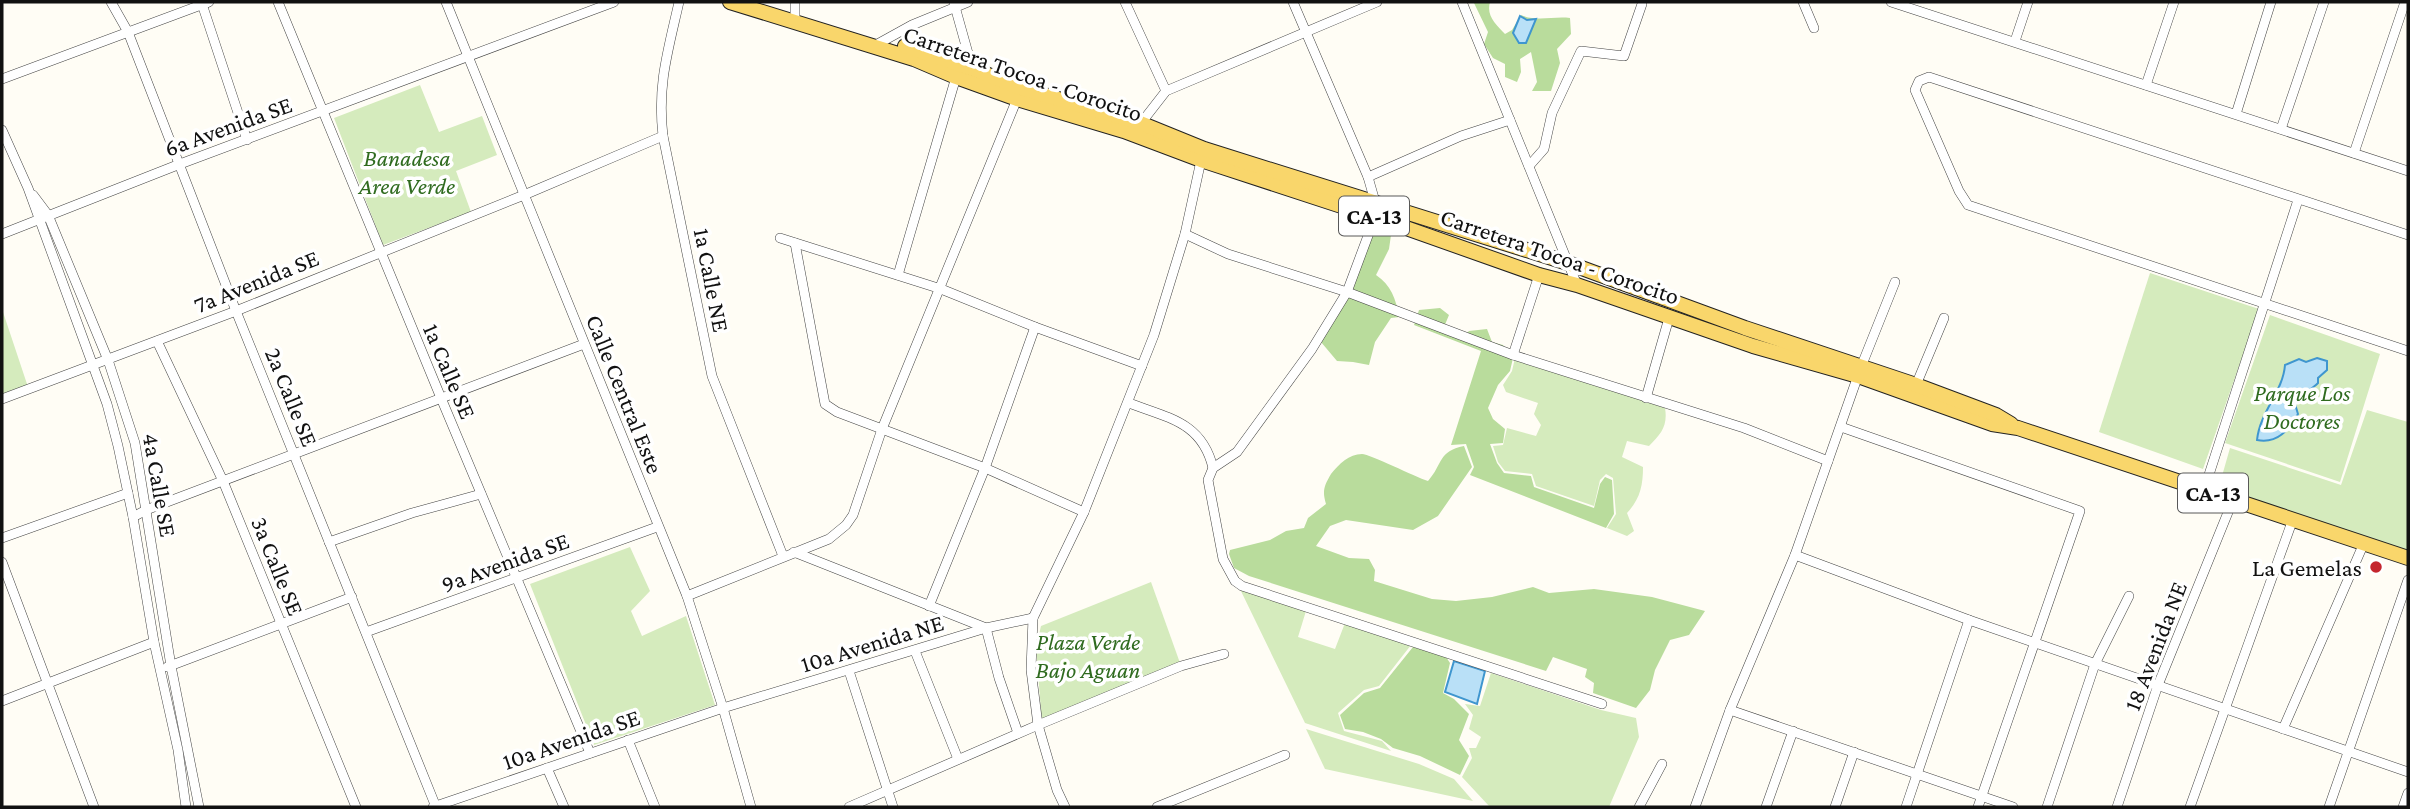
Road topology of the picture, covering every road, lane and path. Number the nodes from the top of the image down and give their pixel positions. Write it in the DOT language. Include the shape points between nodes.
graph roads {
  1 [pos="111,2"];
  2 [pos="278,2"];
  3 [pos="446,2"];
  4 [pos="614,2"];
  5 [pos="678,2"];
  6 [pos="730,2"];
  7 [pos="761,2"];
  8 [pos="968,2"];
  9 [pos="1125,2"];
  10 [pos="1293,2"];
  11 [pos="1377,2"];
  12 [pos="1462,2"];
  13 [pos="1803,2"];
  14 [pos="1891,2"];
  15 [pos="2028,2"];
  16 [pos="2174,2"];
  17 [pos="2271,2"];
  18 [pos="2324,2"];
  19 [pos="2405,2"];
  20 [pos="206,3"];
  21 [pos="955,4"];
  22 [pos="1642,4"];
  23 [pos="796,12"];
  24 [pos="1814,28"];
  25 [pos="128,32"];
  26 [pos="1306,32"];
  27 [pos="2015,41"];
  28 [pos="879,43"];
  29 [pos="468,56"];
  30 [pos="973,69"];
  31 [pos="956,77"];
  32 [pos="2,79"];
  33 [pos="975,84"];
  34 [pos="2146,85"];
  35 [pos="1166,91"];
  36 [pos="1017,99"];
  37 [pos="322,112"];
  38 [pos="2236,114"];
  39 [pos="1510,120"];
  40 [pos="1137,129"];
  41 [pos="2281,129"];
  42 [pos="2,130"];
  43 [pos="663,136"];
  44 [pos="247,140"];
  45 [pos="2354,153"];
  46 [pos="1202,154"];
  47 [pos="180,164"];
  48 [pos="1529,166"];
  49 [pos="2408,171"];
  50 [pos="1368,177"];
  51 [pos="524,195"];
  52 [pos="2298,200"];
  53 [pos="1376,211"];
  54 [pos="43,217"];
  55 [pos="2,234"];
  56 [pos="1185,234"];
  57 [pos="2408,235"];
  58 [pos="780,238"];
  59 [pos="795,243"];
  60 [pos="380,252"];
  61 [pos="1568,263"];
  62 [pos="898,275"];
  63 [pos="1539,275"];
  64 [pos="1895,282"];
  65 [pos="1577,285"];
  66 [pos="941,289"];
  67 [pos="1348,292"];
  68 [pos="2264,302"];
  69 [pos="236,311"];
  70 [pos="1669,317"];
  71 [pos="1944,318"];
  72 [pos="1035,327"];
  73 [pos="157,341"];
  74 [pos="584,344"];
  75 [pos="2408,351"];
  76 [pos="1513,355"];
  77 [pos="108,360"];
  78 [pos="93,366"];
  79 [pos="1142,366"];
  80 [pos="1859,372"];
  81 [pos="1916,385"];
  82 [pos="440,398"];
  83 [pos="1646,398"];
  84 [pos="2,399"];
  85 [pos="1129,403"];
  86 [pos="1841,427"];
  87 [pos="2018,428"];
  88 [pos="882,429"];
  89 [pos="294,454"];
  90 [pos="1828,461"];
  91 [pos="985,468"];
  92 [pos="1213,468"];
  93 [pos="223,481"];
  94 [pos="2204,490"];
  95 [pos="128,494"];
  96 [pos="481,494"];
  97 [pos="2234,500"];
  98 [pos="146,510"];
  99 [pos="1084,512"];
  100 [pos="133,517"];
  101 [pos="2293,519"];
  102 [pos="657,527"];
  103 [pos="2,538"];
  104 [pos="329,542"];
  105 [pos="2364,543"];
  106 [pos="794,552"];
  107 [pos="1795,555"];
  108 [pos="783,556"];
  109 [pos="2408,558"];
  110 [pos="2,562"];
  111 [pos="517,579"];
  112 [pos="2408,580"];
  113 [pos="687,596"];
  114 [pos="2129,596"];
  115 [pos="352,597"];
  116 [pos="929,606"];
  117 [pos="1033,618"];
  118 [pos="1969,620"];
  119 [pos="281,625"];
  120 [pos="986,628"];
  121 [pos="366,632"];
  122 [pos="154,642"];
  123 [pos="2035,642"];
  124 [pos="915,651"];
  125 [pos="1224,654"];
  126 [pos="2095,663"];
  127 [pos="171,666"];
  128 [pos="160,670"];
  129 [pos="849,671"];
  130 [pos="47,684"];
  131 [pos="2158,685"];
  132 [pos="2,702"];
  133 [pos="1602,704"];
  134 [pos="723,708"];
  135 [pos="2225,708"];
  136 [pos="1730,710"];
  137 [pos="1038,724"];
  138 [pos="2283,729"];
  139 [pos="1793,732"];
  140 [pos="1018,733"];
  141 [pos="628,740"];
  142 [pos="2349,751"];
  143 [pos="1854,752"];
  144 [pos="590,753"];
  145 [pos="1285,755"];
  146 [pos="958,759"];
  147 [pos="1662,764"];
  148 [pos="547,768"];
  149 [pos="2408,772"];
  150 [pos="1917,774"];
  151 [pos="887,790"];
  152 [pos="2408,793"];
  153 [pos="1982,796"];
  154 [pos="94,807"];
  155 [pos="186,807"];
  156 [pos="199,807"];
  157 [pos="356,807"];
  158 [pos="434,807"];
  159 [pos="564,807"];
  160 [pos="654,807"];
  161 [pos="751,807"];
  162 [pos="849,807"];
  163 [pos="893,807"];
  164 [pos="1065,807"];
  165 [pos="1157,807"];
  166 [pos="1639,807"];
  167 [pos="1695,807"];
  168 [pos="1766,807"];
  169 [pos="1835,807"];
  170 [pos="1906,807"];
  171 [pos="1978,807"];
  172 [pos="2014,807"];
  173 [pos="2048,807"];
  174 [pos="2117,807"];
  175 [pos="2190,807"];
  176 [pos="2329,807"];
  177 [pos="2403,807"];
  1 -- 25 [label="street, 2a Calle SE"];
  2 -- 37 [label="street, 1a Calle SE"];
  3 -- 29 [label="street, Calle Central Este"];
  4 -- 29 [label="street, 6a Avenida SE"];
  5 -- 43 [label="street, 1a Calle NE" via="661,82"];
  6 -- 23 [label="main road, Carretera Tocoa - Corocito / CA-13"];
  7 -- 23 [label="main road, Carretera Tocoa - Corocito / CA-13"];
  8 -- 21 [label="street"];
  9 -- 35 [label="street"];
  10 -- 26 [label="street"];
  11 -- 26 [label="street"];
  12 -- 39 [label="street"];
  13 -- 24 [label="street"];
  14 -- 27 [label="street"];
  15 -- 27 [label="street"];
  16 -- 34 [label="street"];
  17 -- 38 [label="street"];
  18 -- 41 [label="street"];
  19 -- 45 [label="street"];
  20 -- 25 [label="street"];
  20 -- 44 [label="street"];
  21 -- 28 [label="street"];
  21 -- 30 [label="street"];
  22 -- 48 [label="street" via="1624,56 1581,51 1552,113 1544,149"];
  23 -- 28 [label="main road, Carretera Tocoa - Corocito / CA-13"];
  25 -- 32 [label="street"];
  25 -- 47 [label="street, 2a Calle SE"];
  26 -- 35 [label="street"];
  26 -- 50 [label="street"];
  27 -- 34 [label="street"];
  28 -- 30 [label="main road, Carretera Tocoa - Corocito / CA-13"];
  28 -- 31 [label="main road, Carretera Tocoa - Corocito / CA-13"];
  29 -- 37 [label="street, 6a Avenida SE"];
  29 -- 51 [label="street, Calle Central Este"];
  30 -- 33 [label="street"];
  30 -- 40 [label="main road, Carretera Tocoa - Corocito / CA-13"];
  31 -- 33 [label="main road, Carretera Tocoa - Corocito / CA-13"];
  31 -- 62 [label="street"];
  33 -- 36 [label="main road, Carretera Tocoa - Corocito / CA-13"];
  34 -- 38 [label="street"];
  35 -- 40 [label="street"];
  36 -- 40 [label="main road, Carretera Tocoa - Corocito / CA-13"];
  36 -- 66 [label="street"];
  37 -- 44 [label="street, 6a Avenida SE"];
  37 -- 60 [label="street, 1a Calle SE"];
  38 -- 41 [label="street"];
  39 -- 48 [label="street"];
  39 -- 50 [label="street"];
  40 -- 46 [label="main road, Carretera Tocoa - Corocito / CA-13"];
  41 -- 45 [label="street"];
  42 -- 54 [label="street, 4a Calle SE"];
  43 -- 51 [label="street, 7a Avenida SE"];
  43 -- 108 [label="street, 1a Calle NE" via="712,376"];
  44 -- 47 [label="street, 6a Avenida SE"];
  45 -- 49 [label="street"];
  46 -- 53 [label="main road, Carretera Tocoa - Corocito / CA-13"];
  46 -- 56 [label="street"];
  47 -- 54 [label="street, 6a Avenida SE"];
  47 -- 69 [label="street, 2a Calle SE"];
  48 -- 61 [label="street"];
  50 -- 53 [label="street"];
  51 -- 60 [label="street, 7a Avenida SE"];
  51 -- 74 [label="street, Calle Central Este"];
  52 -- 57 [label="street"];
  52 -- 68 [label="street"];
  52 -- 68 [label="street" via="1928,78 1919,81 1915,90 1968,205"];
  53 -- 61 [label="main road, Carretera Tocoa - Corocito / CA-13"];
  53 -- 63 [label="main road, Carretera Tocoa - Corocito / CA-13"];
  53 -- 67 [label="street"];
  54 -- 55 [label="street, 6a Avenida SE"];
  54 -- 77 [label="street, 4a Calle SE"];
  54 -- 78 [label="street, 4a Calle SE"];
  56 -- 67 [label="street" via="1228,254"];
  56 -- 79 [label="street"];
  58 -- 59 [label="street"];
  59 -- 62 [label="street"];
  59 -- 88 [label="street" via="825,404"];
  60 -- 69 [label="street, 7a Avenida SE"];
  60 -- 82 [label="street, 1a Calle SE"];
  61 -- 65 [label="street"];
  61 -- 80 [label="main road, Carretera Tocoa - Corocito / CA-13"];
  62 -- 66 [label="street"];
  63 -- 65 [label="main road, Carretera Tocoa - Corocito / CA-13"];
  63 -- 76 [label="street"];
  64 -- 80 [label="street"];
  65 -- 70 [label="main road, Carretera Tocoa - Corocito / CA-13"];
  66 -- 72 [label="street"];
  66 -- 88 [label="street"];
  67 -- 76 [label="street"];
  67 -- 92 [label="street" via="1297,373 1237,452"];
  68 -- 75 [label="street"];
  68 -- 94 [label="street"];
  69 -- 73 [label="street, 7a Avenida SE"];
  69 -- 89 [label="street, 2a Calle SE"];
  70 -- 80 [label="main road, Carretera Tocoa - Corocito / CA-13" via="1753,346"];
  70 -- 83 [label="street"];
  71 -- 81 [label="street"];
  72 -- 79 [label="street"];
  72 -- 91 [label="street"];
  73 -- 77 [label="street, 7a Avenida SE"];
  73 -- 93 [label="street, 3a Calle SE"];
  74 -- 82 [label="street"];
  74 -- 102 [label="street, Calle Central Este"];
  76 -- 83 [label="street"];
  77 -- 78 [label="street, 7a Avenida SE"];
  77 -- 98 [label="street, 4a Calle SE" via="135,443"];
  78 -- 84 [label="street, 7a Avenida SE"];
  78 -- 95 [label="street, 4a Calle SE"];
  79 -- 85 [label="street"];
  80 -- 81 [label="main road, Carretera Tocoa - Corocito / CA-13"];
  80 -- 86 [label="street"];
  80 -- 87 [label="main road, Carretera Tocoa - Corocito / CA-13" via="1992,424"];
  81 -- 87 [label="main road, Carretera Tocoa - Corocito / CA-13"];
  82 -- 89 [label="street"];
  82 -- 96 [label="street, 1a Calle SE"];
  83 -- 90 [label="street" via="1744,428"];
  85 -- 92 [label="street" via="1186,424 1203,440"];
  85 -- 99 [label="street"];
  86 -- 90 [label="street"];
  86 -- 123 [label="street" via="2080,511"];
  87 -- 94 [label="main road, Carretera Tocoa - Corocito / CA-13"];
  88 -- 91 [label="street"];
  88 -- 106 [label="street" via="846,526 829,539"];
  89 -- 93 [label="street"];
  89 -- 104 [label="street, 2a Calle SE"];
  90 -- 107 [label="street"];
  91 -- 99 [label="street"];
  91 -- 116 [label="street"];
  92 -- 133 [label="street" via="1208,480 1221,549 1228,569 1242,586"];
  93 -- 98 [label="street"];
  93 -- 119 [label="street, 3a Calle SE"];
  94 -- 97 [label="main road, Carretera Tocoa - Corocito / CA-13"];
  95 -- 100 [label="street, 4a Calle SE"];
  95 -- 103 [label="street"];
  96 -- 104 [label="street"];
  96 -- 111 [label="street, 1a Calle SE"];
  97 -- 101 [label="main road, Carretera Tocoa - Corocito / CA-13"];
  97 -- 131 [label="street, 18 Avenida NE"];
  98 -- 100 [label="street"];
  98 -- 127 [label="street, 4a Calle SE"];
  99 -- 117 [label="street"];
  100 -- 122 [label="street, 4a Calle SE"];
  101 -- 105 [label="main road, Carretera Tocoa - Corocito / CA-13"];
  101 -- 135 [label="street"];
  102 -- 111 [label="street, 9a Avenida SE"];
  102 -- 113 [label="street, Calle Central Este"];
  104 -- 115 [label="street, 2a Calle SE"];
  105 -- 109 [label="main road, Carretera Tocoa - Corocito / CA-13"];
  105 -- 138 [label="street"];
  106 -- 108 [label="street"];
  106 -- 116 [label="street"];
  107 -- 118 [label="street"];
  107 -- 136 [label="street"];
  108 -- 113 [label="street"];
  110 -- 130 [label="street"];
  111 -- 121 [label="street, 9a Avenida SE"];
  111 -- 144 [label="street, 1a Calle SE"];
  112 -- 142 [label="street"];
  113 -- 134 [label="street, Calle Central Este"];
  114 -- 126 [label="street"];
  115 -- 119 [label="street"];
  115 -- 121 [label="street, 2a Calle SE"];
  116 -- 120 [label="street"];
  117 -- 120 [label="street, 10a Avenida NE"];
  117 -- 137 [label="street" via="1031,670"];
  118 -- 123 [label="street"];
  118 -- 150 [label="street"];
  119 -- 127 [label="street"];
  119 -- 157 [label="street, 3a Calle SE"];
  120 -- 124 [label="street, 10a Avenida NE"];
  120 -- 140 [label="street"];
  121 -- 158 [label="street, 2a Calle SE"];
  122 -- 128 [label="street, 4a Calle SE"];
  122 -- 130 [label="street"];
  123 -- 126 [label="street"];
  123 -- 153 [label="street"];
  124 -- 129 [label="street, 10a Avenida NE"];
  124 -- 146 [label="street"];
  125 -- 137 [label="street" via="1181,666"];
  126 -- 131 [label="street"];
  126 -- 173 [label="street"];
  127 -- 128 [label="street"];
  127 -- 156 [label="street, 4a Calle SE"];
  128 -- 155 [label="street, 4a Calle SE"];
  129 -- 134 [label="street, 10a Avenida NE"];
  129 -- 151 [label="street"];
  130 -- 132 [label="street"];
  130 -- 154 [label="street"];
  131 -- 135 [label="street"];
  131 -- 174 [label="street, 18 Avenida NE"];
  134 -- 141 [label="street, 10a Avenida SE"];
  134 -- 161 [label="street, Calle Central Este"];
  135 -- 138 [label="street"];
  135 -- 175 [label="street"];
  136 -- 139 [label="street"];
  136 -- 167 [label="street"];
  137 -- 140 [label="street"];
  137 -- 164 [label="street"];
  138 -- 142 [label="street"];
  139 -- 143 [label="street"];
  139 -- 168 [label="street"];
  140 -- 146 [label="street"];
  141 -- 144 [label="street, 10a Avenida SE"];
  141 -- 160 [label="street"];
  142 -- 149 [label="street"];
  142 -- 176 [label="street"];
  143 -- 150 [label="street"];
  143 -- 169 [label="street"];
  144 -- 148 [label="street, 10a Avenida SE"];
  145 -- 165 [label="street"];
  146 -- 151 [label="street"];
  147 -- 166 [label="street"];
  148 -- 158 [label="street, 10a Avenida SE"];
  148 -- 159 [label="street"];
  150 -- 153 [label="street"];
  150 -- 170 [label="street"];
  151 -- 162 [label="street"];
  151 -- 163 [label="street"];
  152 -- 177 [label="street"];
  153 -- 171 [label="street"];
  153 -- 172 [label="street"];
}
